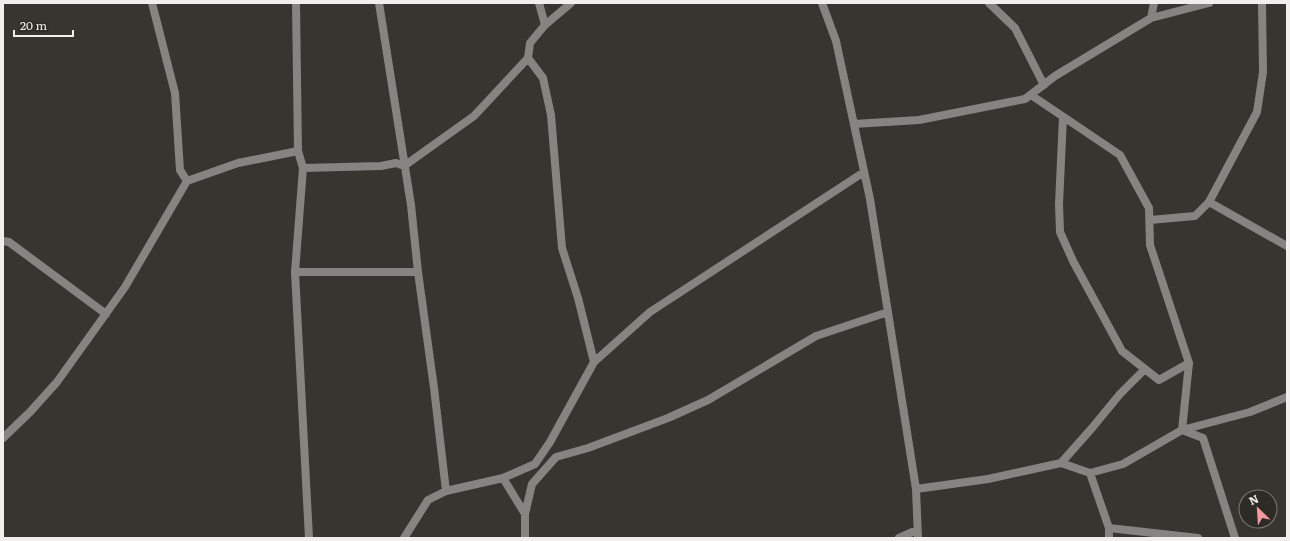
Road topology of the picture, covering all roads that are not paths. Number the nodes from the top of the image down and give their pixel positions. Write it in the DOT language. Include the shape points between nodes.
graph roads {
  1 [pos="152,3"];
  2 [pos="296,3"];
  3 [pos="378,3"];
  4 [pos="539,3"];
  5 [pos="571,3"];
  6 [pos="822,3"];
  7 [pos="989,3"];
  8 [pos="1154,3"];
  9 [pos="1209,3"];
  10 [pos="1262,3"];
  11 [pos="1151,18"];
  12 [pos="545,25"];
  13 [pos="528,58"];
  14 [pos="1044,85"];
  15 [pos="1031,95"];
  16 [pos="1063,116"];
  17 [pos="854,124"];
  18 [pos="298,151"];
  19 [pos="404,166"];
  20 [pos="303,168"];
  21 [pos="864,172"];
  22 [pos="187,181"];
  23 [pos="1209,202"];
  24 [pos="1150,220"];
  25 [pos="3,241"];
  26 [pos="1287,246"];
  27 [pos="295,272"];
  28 [pos="418,272"];
  29 [pos="888,312"];
  30 [pos="106,314"];
  31 [pos="594,362"];
  32 [pos="1189,363"];
  33 [pos="1145,369"];
  34 [pos="1287,397"];
  35 [pos="1182,430"];
  36 [pos="3,438"];
  37 [pos="550,442"];
  38 [pos="556,457"];
  39 [pos="1061,463"];
  40 [pos="1090,473"];
  41 [pos="503,478"];
  42 [pos="916,490"];
  43 [pos="446,491"];
  44 [pos="525,514"];
  45 [pos="1109,528"];
  46 [pos="917,534"];
  47 [pos="309,538"];
  48 [pos="404,538"];
  49 [pos="525,538"];
  50 [pos="899,538"];
  51 [pos="1109,538"];
  52 [pos="1198,538"];
  53 [pos="1236,538"];
  1 -- 22 [label="street" via="175,93 180,170"];
  2 -- 18 [label="street"];
  3 -- 19 [label="street"];
  4 -- 12 [label="street"];
  5 -- 12 [label="street"];
  6 -- 17 [label="street" via="836,41"];
  7 -- 14 [label="street" via="1015,28"];
  8 -- 11 [label="street"];
  9 -- 11 [label="street"];
  10 -- 23 [label="street" via="1263,72 1257,112"];
  11 -- 14 [label="street"];
  12 -- 13 [label="street" via="530,43"];
  13 -- 19 [label="street" via="474,116"];
  13 -- 31 [label="street" via="543,78 551,116 562,248"];
  14 -- 15 [label="street"];
  15 -- 16 [label="street"];
  15 -- 17 [label="street" via="1025,99 919,120"];
  16 -- 24 [label="street" via="1120,155 1149,208"];
  16 -- 33 [label="street" via="1060,232 1122,351"];
  17 -- 21 [label="street"];
  18 -- 20 [label="street"];
  18 -- 22 [label="street" via="238,163"];
  19 -- 20 [label="street" via="396,163 381,166"];
  19 -- 28 [label="street"];
  20 -- 27 [label="street"];
  21 -- 29 [label="street"];
  21 -- 31 [label="street" via="650,312"];
  22 -- 30 [label="street" via="125,287"];
  23 -- 24 [label="street" via="1195,216"];
  23 -- 26 [label="street"];
  24 -- 32 [label="street" via="1150,245"];
  25 -- 30 [label="street" via="9,242"];
  27 -- 28 [label="street"];
  27 -- 47 [label="street"];
  28 -- 43 [label="street"];
  29 -- 38 [label="street" via="816,336 708,400 668,418 588,448"];
  29 -- 42 [label="street"];
  30 -- 36 [label="street" via="57,382"];
  31 -- 37 [label="street"];
  32 -- 33 [label="street" via="1159,380"];
  32 -- 35 [label="street"];
  33 -- 39 [label="street"];
  34 -- 35 [label="street" via="1250,412"];
  35 -- 40 [label="street" via="1123,464"];
  35 -- 53 [label="street" via="1203,438"];
  37 -- 38 [label="street"];
  37 -- 41 [label="street" via="535,464"];
  38 -- 44 [label="street" via="532,484"];
  39 -- 40 [label="street"];
  39 -- 42 [label="street" via="988,479"];
  40 -- 45 [label="street"];
  41 -- 43 [label="street"];
  41 -- 44 [label="street"];
  42 -- 46 [label="street"];
  43 -- 48 [label="street" via="428,500"];
  44 -- 49 [label="street"];
  45 -- 51 [label="street"];
  45 -- 52 [label="street"];
  46 -- 50 [label="street"];
}
